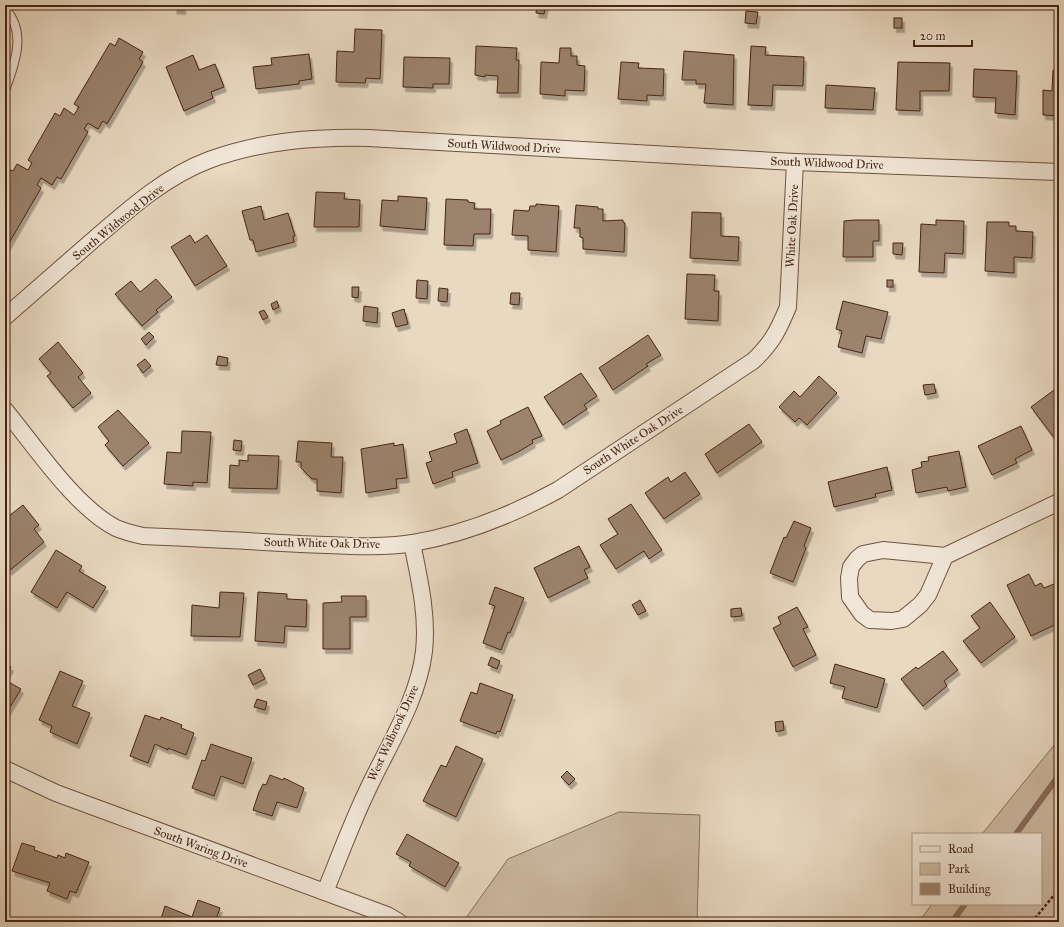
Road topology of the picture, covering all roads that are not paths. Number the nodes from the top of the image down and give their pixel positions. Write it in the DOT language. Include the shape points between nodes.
graph roads {
  1 [pos="5,9"];
  2 [pos="5,90"];
  3 [pos="795,162"];
  4 [pos="1059,172"];
  5 [pos="789,290"];
  6 [pos="5,317"];
  7 [pos="5,410"];
  8 [pos="1059,502"];
  9 [pos="412,543"];
  10 [pos="945,556"];
  11 [pos="5,769"];
  12 [pos="325,892"];
  13 [pos="399,922"];
  1 -- 2 [label="lane" via="10,14 17,33 17,50 14,68"];
  3 -- 4 [label="street, South Wildwood Drive"];
  3 -- 5 [label="street, White Oak Drive"];
  3 -- 6 [label="street, South Wildwood Drive" via="368,138 324,138 263,145 231,152 207,161 153,190"];
  5 -- 9 [label="street, South White Oak Drive" via="788,307 780,327 769,346 753,361 558,490 530,505 493,522"];
  7 -- 9 [label="street, South White Oak Drive" via="69,488 99,516 116,528 129,533 143,536 355,546"];
  8 -- 10 [label="street"];
  9 -- 12 [label="street, West Walbrook Drive" via="425,625 419,677 410,702 367,790"];
  10 -- 10 [label="street" via="883,550 863,554 851,567 848,578 850,597 862,614 870,620 892,622 902,619 920,606 928,595"];
  11 -- 12 [label="street, South Waring Drive" via="56,793"];
  12 -- 13 [label="street, South Waring Drive"];
}
